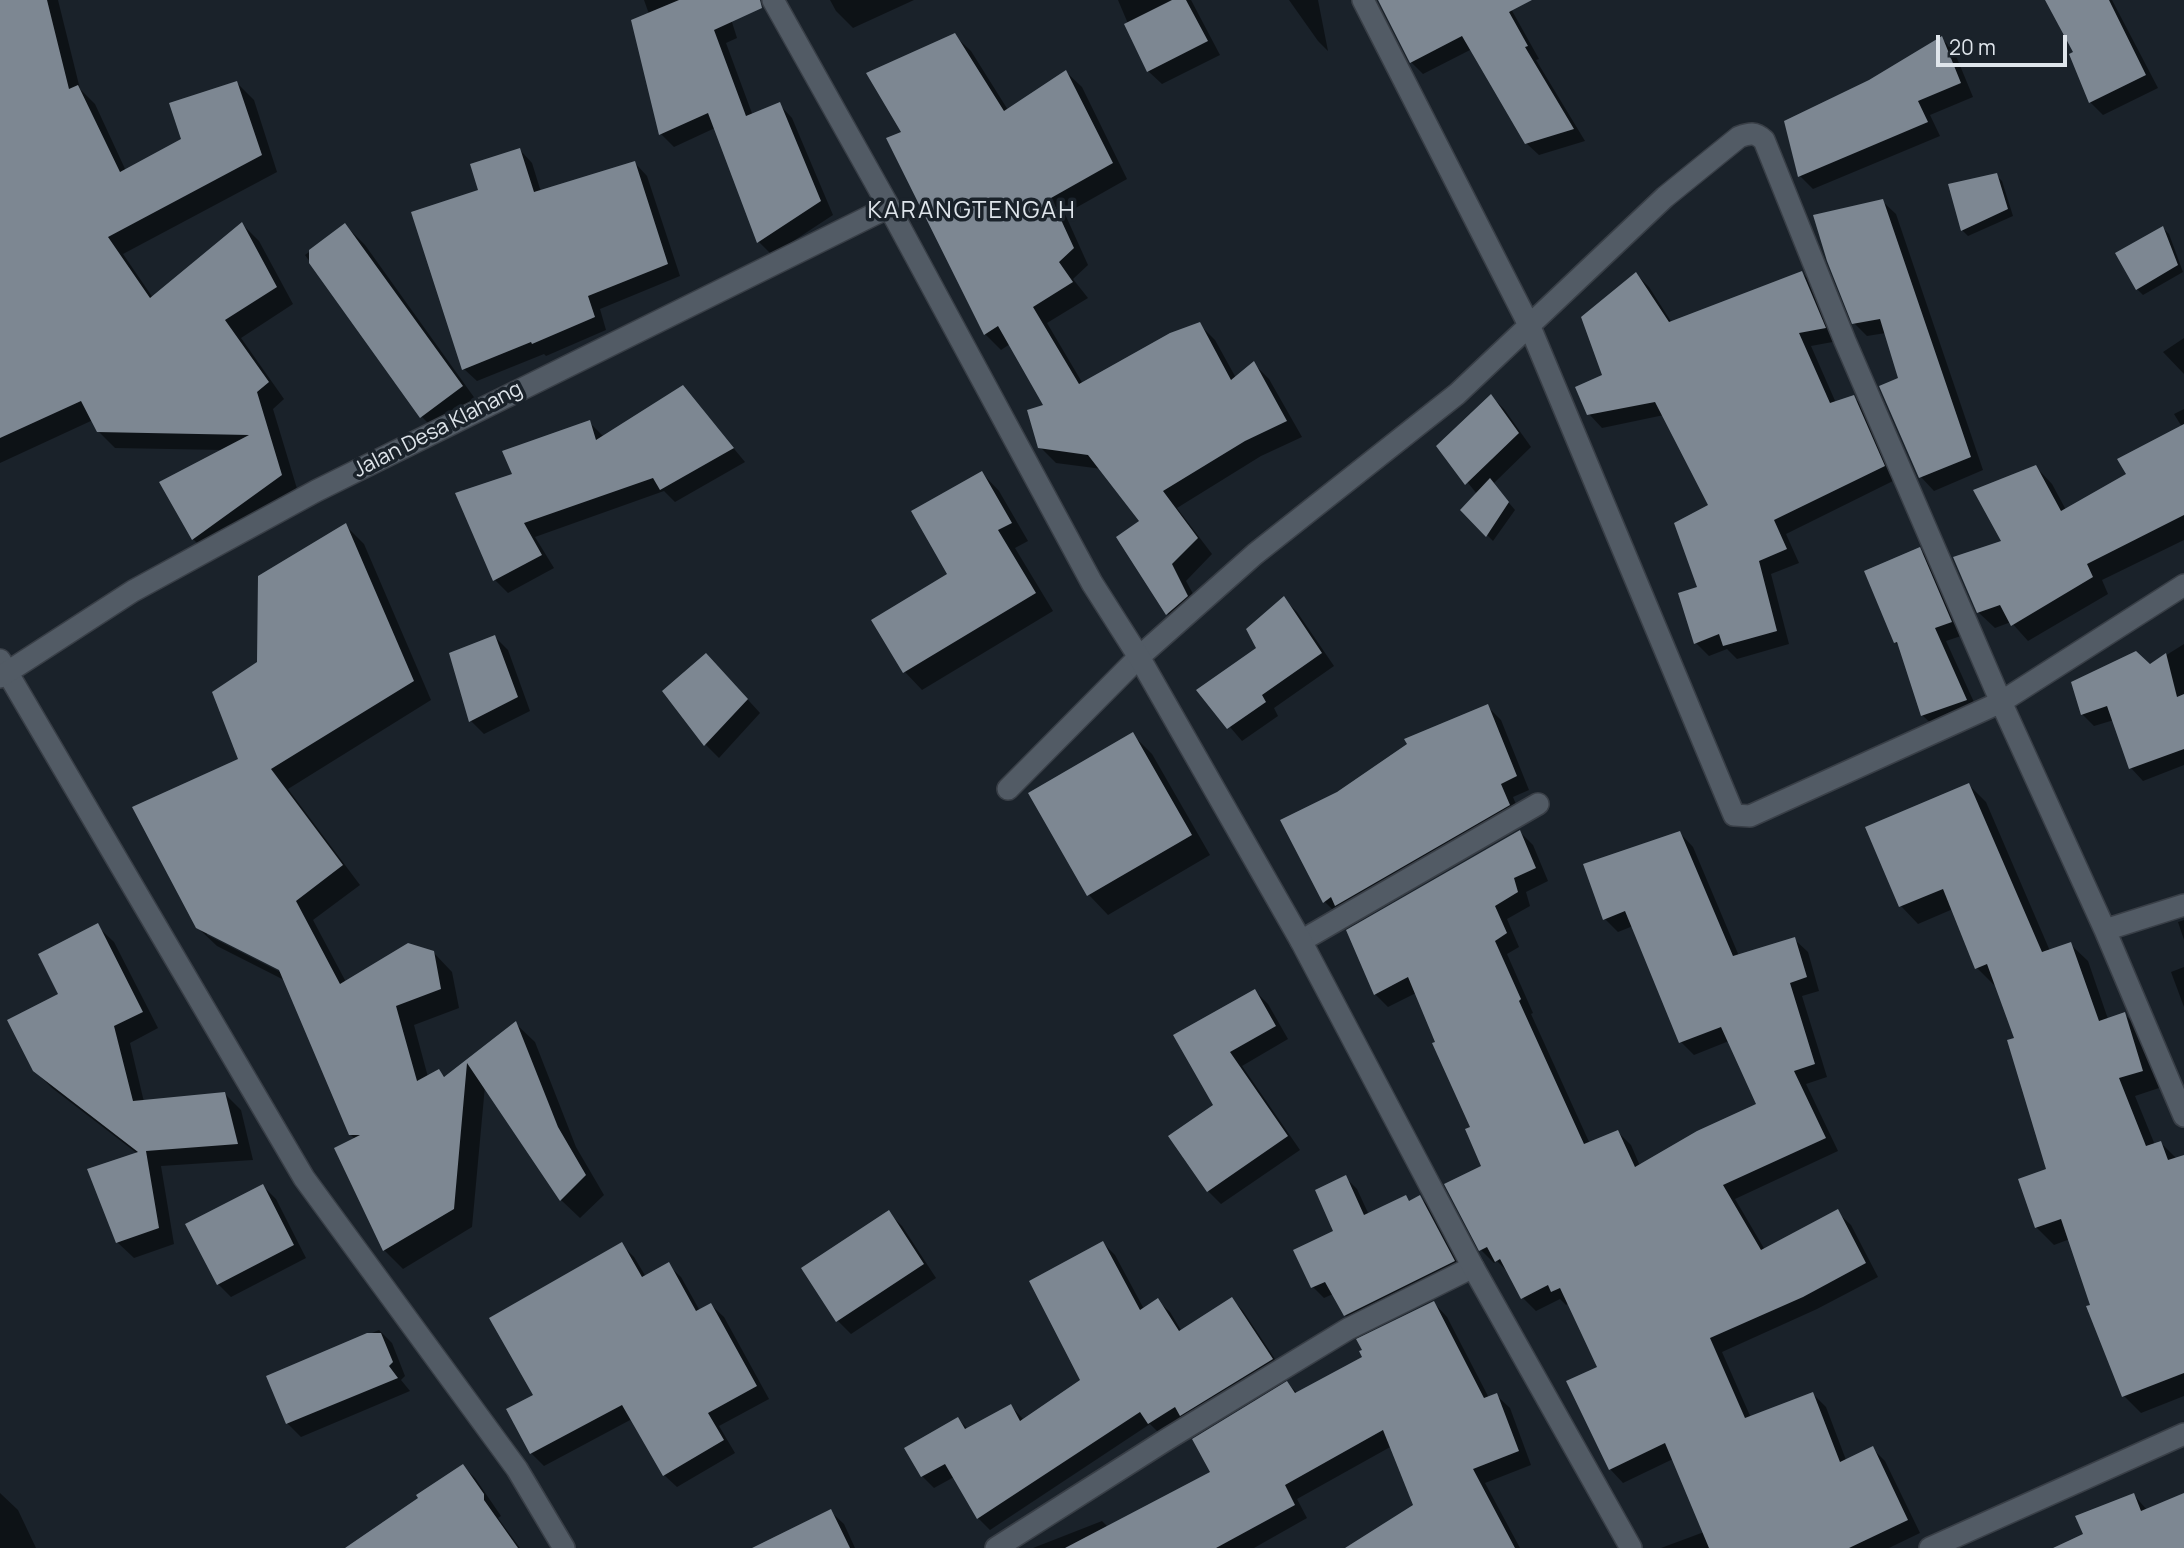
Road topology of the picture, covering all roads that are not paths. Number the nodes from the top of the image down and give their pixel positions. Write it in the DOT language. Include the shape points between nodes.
graph roads {
  1 [pos="774,0"];
  2 [pos="1363,0"];
  3 [pos="889,206"];
  4 [pos="1530,327"];
  5 [pos="2184,585"];
  6 [pos="1139,657"];
  7 [pos="2,670"];
  8 [pos="2001,702"];
  9 [pos="1008,789"];
  10 [pos="1538,804"];
  11 [pos="2184,905"];
  12 [pos="2105,930"];
  13 [pos="1301,941"];
  14 [pos="2184,1116"];
  15 [pos="1473,1267"];
  16 [pos="2184,1434"];
  17 [pos="564,1548"];
  18 [pos="996,1548"];
  19 [pos="1631,1548"];
  20 [pos="1930,1548"];
  1 -- 3 [label="street"];
  2 -- 4 [label="street"];
  3 -- 6 [label="street" via="1092,583"];
  3 -- 7 [label="street, Jalan Desa Klahang" via="316,491 133,591"];
  4 -- 6 [label="street" via="1457,394 1255,554"];
  4 -- 8 [label="street" via="1734,815 1749,816"];
  4 -- 8 [label="street" via="1665,197 1739,137 1758,134"];
  5 -- 8 [label="street"];
  6 -- 9 [label="street"];
  6 -- 13 [label="street"];
  7 -- 17 [label="street" via="304,1178 517,1469"];
  8 -- 12 [label="street"];
  10 -- 13 [label="street"];
  11 -- 12 [label="street"];
  12 -- 14 [label="street"];
  13 -- 15 [label="street"];
  15 -- 18 [label="street" via="1348,1329"];
  15 -- 19 [label="street"];
  16 -- 20 [label="street"];
}
